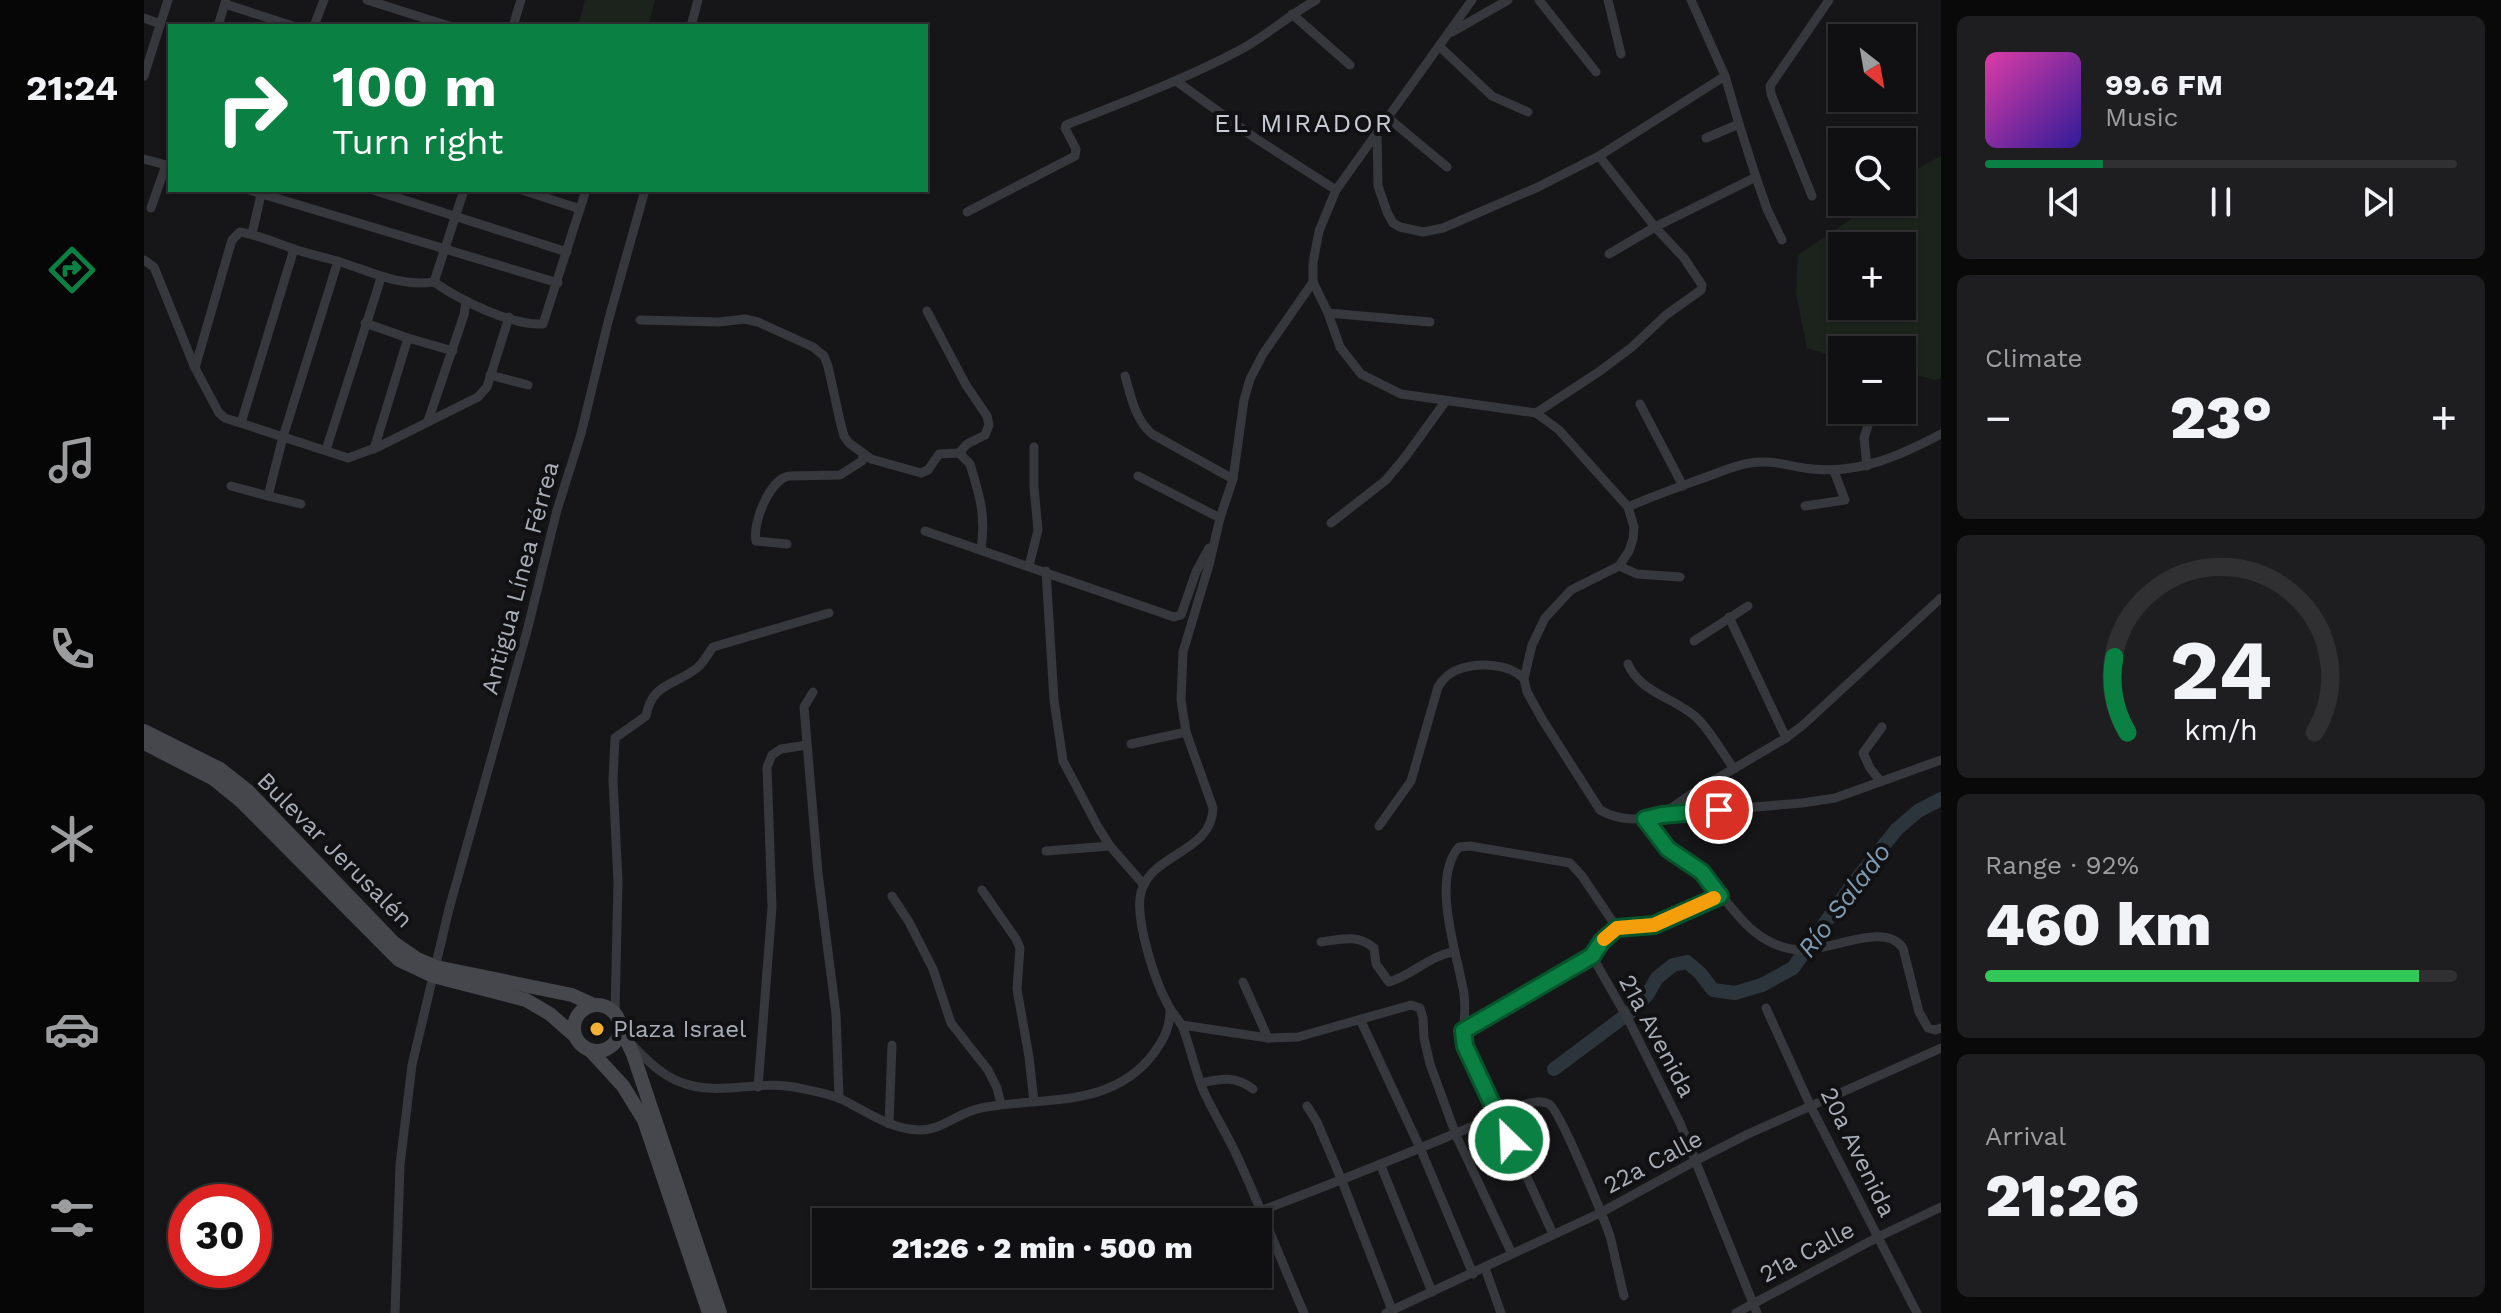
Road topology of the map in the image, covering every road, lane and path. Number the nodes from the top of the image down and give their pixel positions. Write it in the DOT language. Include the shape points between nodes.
graph roads {
  1 [pos="168,0"];
  2 [pos="324,0"];
  3 [pos="367,0"];
  4 [pos="521,0"];
  5 [pos="698,0"];
  6 [pos="1316,0"];
  7 [pos="1472,0"];
  8 [pos="1508,0"];
  9 [pos="1539,0"];
  10 [pos="1608,0"];
  11 [pos="1691,0"];
  12 [pos="1829,0"];
  13 [pos="225,2"];
  14 [pos="1292,14"];
  15 [pos="144,18"];
  16 [pos="160,24"];
  17 [pos="219,24"];
  18 [pos="287,24"];
  19 [pos="315,24"];
  20 [pos="443,24"];
  21 [pos="514,24"];
  22 [pos="692,24"];
  23 [pos="1448,34"];
  24 [pos="1439,46"];
  25 [pos="1621,54"];
  26 [pos="1350,65"];
  27 [pos="1596,72"];
  28 [pos="144,76"];
  29 [pos="1725,76"];
  30 [pos="1176,81"];
  31 [pos="1528,112"];
  32 [pos="1387,117"];
  33 [pos="1739,124"];
  34 [pos="1377,132"];
  35 [pos="1706,138"];
  36 [pos="1599,156"];
  37 [pos="144,159"];
  38 [pos="168,166"];
  39 [pos="1447,167"];
  40 [pos="1756,177"];
  41 [pos="1336,190"];
  42 [pos="262,192"];
  43 [pos="380,192"];
  44 [pos="463,192"];
  45 [pos="528,192"];
  46 [pos="585,192"];
  47 [pos="644,192"];
  48 [pos="1812,196"];
  49 [pos="151,208"];
  50 [pos="580,209"];
  51 [pos="967,212"];
  52 [pos="455,215"];
  53 [pos="1655,227"];
  54 [pos="252,234"];
  55 [pos="1782,240"];
  56 [pos="294,249"];
  57 [pos="444,250"];
  58 [pos="567,252"];
  59 [pos="1609,254"];
  60 [pos="144,260"];
  61 [pos="338,261"];
  62 [pos="381,278"];
  63 [pos="434,282"];
  64 [pos="1313,282"];
  65 [pos="558,283"];
  66 [pos="466,302"];
  67 [pos="927,311"];
  68 [pos="1328,313"];
  69 [pos="509,317"];
  70 [pos="640,320"];
  71 [pos="1430,322"];
  72 [pos="365,323"];
  73 [pos="408,338"];
  74 [pos="453,351"];
  75 [pos="195,368"];
  76 [pos="490,375"];
  77 [pos="1125,376"];
  78 [pos="528,385"];
  79 [pos="1445,402"];
  80 [pos="1640,404"];
  81 [pos="1536,413"];
  82 [pos="428,421"];
  83 [pos="241,423"];
  84 [pos="1868,424"];
  85 [pos="1941,434"];
  86 [pos="283,437"];
  87 [pos="1034,447"];
  88 [pos="374,449"];
  89 [pos="326,450"];
  90 [pos="959,453"];
  91 [pos="863,455"];
  92 [pos="1867,466"];
  93 [pos="1834,471"];
  94 [pos="1138,476"];
  95 [pos="1233,479"];
  96 [pos="231,486"];
  97 [pos="1683,486"];
  98 [pos="268,496"];
  99 [pos="301,504"];
  100 [pos="1805,506"];
  101 [pos="1628,507"];
  102 [pos="1220,518"];
  103 [pos="1331,523"];
  104 [pos="925,531"];
  105 [pos="1216,534"];
  106 [pos="787,544"];
  107 [pos="981,550"];
  108 [pos="1029,566"];
  109 [pos="1619,566"];
  110 [pos="1046,571"];
  111 [pos="1680,577"];
  112 [pos="1941,598"];
  113 [pos="1748,606"];
  114 [pos="829,613"];
  115 [pos="1729,617"];
  116 [pos="1694,641"];
  117 [pos="1628,664"];
  118 [pos="1524,679"];
  119 [pos="813,692"];
  120 [pos="1882,727"];
  121 [pos="144,731"];
  122 [pos="1186,732"];
  123 [pos="1786,738"];
  124 [pos="144,743"];
  125 [pos="1131,744"];
  126 [pos="807,745"];
  127 [pos="1941,760"];
  128 [pos="1734,769"];
  129 [pos="1881,782"];
  130 [pos="1680,810"];
  131 [pos="1645,819"];
  132 [pos="1379,826"];
  133 [pos="1110,846"];
  134 [pos="1046,851"];
  135 [pos="1144,885"];
  136 [pos="982,890"];
  137 [pos="892,896"];
  138 [pos="1720,896"];
  139 [pos="1617,928"];
  140 [pos="1321,942"];
  141 [pos="1454,952"];
  142 [pos="1592,956"];
  143 [pos="434,972"];
  144 [pos="1243,982"];
  145 [pos="594,1005"];
  146 [pos="1766,1008"];
  147 [pos="1170,1009"];
  148 [pos="1360,1019"];
  149 [pos="617,1020"];
  150 [pos="1182,1025"];
  151 [pos="1941,1028"];
  152 [pos="1463,1031"];
  153 [pos="575,1036"];
  154 [pos="1268,1038"];
  155 [pos="629,1041"];
  156 [pos="892,1045"];
  157 [pos="1941,1048"];
  158 [pos="590,1050"];
  159 [pos="1201,1083"];
  160 [pos="758,1087"];
  161 [pos="1253,1089"];
  162 [pos="839,1098"];
  163 [pos="1034,1102"];
  164 [pos="1001,1104"];
  165 [pos="1307,1106"];
  166 [pos="1811,1107"];
  167 [pos="1498,1116"];
  168 [pos="889,1124"];
  169 [pos="1456,1135"];
  170 [pos="1421,1150"];
  171 [pos="1695,1161"];
  172 [pos="1381,1166"];
  173 [pos="1342,1181"];
  174 [pos="1941,1207"];
  175 [pos="1259,1208"];
  176 [pos="1268,1208"];
  177 [pos="1600,1213"];
  178 [pos="1553,1234"];
  179 [pos="1878,1237"];
  180 [pos="1272,1239"];
  181 [pos="1512,1254"];
  182 [pos="1485,1268"];
  183 [pos="1473,1274"];
  184 [pos="1432,1292"];
  185 [pos="1624,1296"];
  186 [pos="1755,1308"];
  187 [pos="1389,1312"];
  188 [pos="395,1313"];
  189 [pos="709,1313"];
  190 [pos="720,1313"];
  191 [pos="1304,1313"];
  192 [pos="1501,1313"];
  193 [pos="1736,1313"];
  194 [pos="1917,1313"];
  1 -- 16 [label="street"];
  2 -- 19 [label="street"];
  3 -- 20 [label="street"];
  4 -- 21 [label="street"];
  5 -- 22 [label="street"];
  6 -- 14 [label="street"];
  7 -- 23 [label="street"];
  8 -- 23 [label="street"];
  9 -- 27 [label="street"];
  10 -- 25 [label="street"];
  11 -- 29 [label="street"];
  12 -- 48 [label="street" via="1770,86"];
  13 -- 17 [label="street"];
  13 -- 18 [label="street"];
  14 -- 26 [label="street"];
  14 -- 30 [label="street" via="1241,49"];
  15 -- 16 [label="street"];
  16 -- 28 [label="street"];
  23 -- 24 [label="street"];
  24 -- 31 [label="street" via="1492,96"];
  24 -- 32 [label="street"];
  29 -- 33 [label="street"];
  29 -- 36 [label="street"];
  30 -- 41 [label="street"];
  30 -- 51 [label="street" via="1066,125 1075,156"];
  32 -- 34 [label="street"];
  32 -- 39 [label="street"];
  33 -- 35 [label="street"];
  33 -- 40 [label="street"];
  34 -- 36 [label="street" via="1378,186 1387,212 1400,227 1423,232 1538,187"];
  34 -- 41 [label="street"];
  36 -- 53 [label="street"];
  37 -- 38 [label="street"];
  38 -- 49 [label="street"];
  40 -- 53 [label="street"];
  40 -- 55 [label="street"];
  41 -- 64 [label="street" via="1319,231"];
  42 -- 54 [label="street"];
  42 -- 57 [label="street"];
  43 -- 52 [label="street"];
  44 -- 52 [label="street"];
  45 -- 50 [label="street"];
  46 -- 50 [label="street"];
  47 -- 143 [label="street, Antigua Línea Férrea"];
  50 -- 58 [label="street"];
  52 -- 57 [label="street"];
  52 -- 58 [label="street"];
  53 -- 59 [label="street"];
  53 -- 81 [label="street" via="1684,258 1701,290 1600,371"];
  54 -- 56 [label="street"];
  54 -- 75 [label="street" via="240,232 232,240"];
  56 -- 61 [label="street"];
  56 -- 83 [label="street"];
  57 -- 63 [label="street"];
  57 -- 65 [label="street"];
  58 -- 65 [label="street"];
  60 -- 75 [label="street" via="154,267"];
  61 -- 62 [label="street"];
  61 -- 86 [label="street"];
  62 -- 63 [label="street"];
  62 -- 72 [label="street"];
  63 -- 66 [label="street"];
  64 -- 68 [label="street"];
  64 -- 95 [label="street" via="1250,379"];
  65 -- 69 [label="street" via="543,324"];
  66 -- 69 [label="street"];
  66 -- 74 [label="street"];
  67 -- 90 [label="street" via="987,416 985,435"];
  68 -- 71 [label="street"];
  68 -- 79 [label="street" via="1340,347 1361,374 1401,394"];
  69 -- 76 [label="street"];
  70 -- 91 [label="street" via="745,319 813,347 828,366 844,436"];
  72 -- 73 [label="street"];
  72 -- 89 [label="street"];
  73 -- 74 [label="street"];
  73 -- 88 [label="street"];
  74 -- 82 [label="street"];
  75 -- 83 [label="street" via="219,413"];
  76 -- 78 [label="street"];
  76 -- 82 [label="street" via="478,397"];
  77 -- 95 [label="street" via="1144,428"];
  79 -- 81 [label="street"];
  79 -- 103 [label="street" via="1386,480"];
  80 -- 97 [label="street"];
  81 -- 101 [label="street" via="1559,430"];
  82 -- 88 [label="street"];
  83 -- 86 [label="street"];
  84 -- 92 [label="street"];
  85 -- 92 [label="street"];
  86 -- 89 [label="street"];
  86 -- 98 [label="street"];
  87 -- 108 [label="street" via="1038,530"];
  88 -- 89 [label="street" via="348,458"];
  90 -- 91 [label="street" via="939,454 921,473"];
  90 -- 107 [label="street" via="970,464 984,515"];
  91 -- 106 [label="street" via="840,475 781,477 760,509 754,534 756,541"];
  92 -- 93 [label="street"];
  93 -- 97 [label="street" via="1752,462"];
  93 -- 100 [label="street" via="1845,500"];
  94 -- 102 [label="street"];
  95 -- 102 [label="street"];
  96 -- 98 [label="street"];
  97 -- 101 [label="street"];
  98 -- 99 [label="street"];
  101 -- 109 [label="street" via="1633,539"];
  102 -- 105 [label="street"];
  104 -- 107 [label="street"];
  105 -- 110 [label="street" via="1181,615 1174,617"];
  105 -- 122 [label="street" via="1183,652"];
  107 -- 108 [label="street"];
  108 -- 110 [label="street"];
  109 -- 111 [label="street" via="1637,574"];
  109 -- 118 [label="street" via="1571,590 1545,618"];
  110 -- 133 [label="street" via="1063,761"];
  112 -- 123 [label="street"];
  113 -- 115 [label="street"];
  114 -- 149 [label="street" via="713,647 696,669 655,693 646,716 615,738"];
  115 -- 116 [label="street"];
  115 -- 123 [label="street"];
  117 -- 128 [label="street" via="1654,691 1699,720"];
  118 -- 131 [label="street" via="1542,719 1600,810"];
  118 -- 132 [label="street" via="1495,666 1469,666 1445,677 1411,781"];
  119 -- 126 [label="street" via="804,707"];
  120 -- 129 [label="street" via="1863,753"];
  121 -- 143 [label="main road, Bulevar Jerusalén" via="220,769 248,791 394,943"];
  122 -- 125 [label="street"];
  122 -- 135 [label="street" via="1213,815 1200,839"];
  123 -- 128 [label="street"];
  124 -- 143 [label="main road, Bulevar Jerusalén" via="228,790 387,951"];
  126 -- 160 [label="street" via="781,749 767,767 772,907"];
  126 -- 162 [label="street" via="836,1014"];
  127 -- 129 [label="street"];
  128 -- 130 [label="street"];
  129 -- 130 [label="street" via="1824,800"];
  130 -- 131 [label="street"];
  131 -- 138 [label="street" via="1668,849 1702,872"];
  133 -- 134 [label="street"];
  133 -- 135 [label="street"];
  135 -- 147 [label="street" via="1144,937"];
  136 -- 163 [label="street" via="1020,948 1017,989"];
  137 -- 164 [label="street" via="933,969 951,1023 988,1070"];
  138 -- 139 [label="street" via="1654,925"];
  138 -- 151 [label="street" via="1742,923 1779,946 1795,950 1865,938 1898,941 1919,1012 1928,1028"];
  139 -- 141 [label="street" via="1570,863 1459,847 1448,869"];
  139 -- 142 [label="street"];
  140 -- 141 [label="street" via="1366,941 1389,982"];
  141 -- 152 [label="street" via="1466,1010"];
  142 -- 152 [label="street"];
  142 -- 171 [label="street, 21a Avenida"];
  143 -- 145 [label="main road, Bulevar Jerusalén" via="572,995"];
  143 -- 153 [label="main road, Bulevar Jerusalén" via="526,1000"];
  143 -- 188 [label="street, Antigua Línea Férrea" via="412,1065 400,1165"];
  144 -- 154 [label="street"];
  145 -- 149 [label="main road" via="602,1005"];
  145 -- 153 [label="main road" via="580,1011"];
  146 -- 166 [label="street, 20a Avenida"];
  147 -- 150 [label="street"];
  147 -- 163 [label="street" via="1168,1032 1136,1072 1093,1094"];
  148 -- 154 [label="street" via="1298,1037"];
  148 -- 169 [label="street" via="1411,1005 1420,1008 1430,1064"];
  148 -- 170 [label="street"];
  149 -- 155 [label="main road"];
  149 -- 158 [label="main road" via="619,1035 611,1046"];
  150 -- 154 [label="street"];
  150 -- 159 [label="street"];
  152 -- 167 [label="street"];
  153 -- 158 [label="main road"];
  155 -- 160 [label="street" via="678,1082 705,1089"];
  155 -- 190 [label="main road"];
  156 -- 168 [label="street"];
  157 -- 166 [label="street, 22a Calle"];
  158 -- 189 [label="main road" via="623,1086 644,1120"];
  159 -- 161 [label="street" via="1241,1080"];
  159 -- 175 [label="street"];
  160 -- 162 [label="street" via="791,1086"];
  162 -- 168 [label="street"];
  163 -- 164 [label="street"];
  164 -- 168 [label="street" via="934,1128"];
  165 -- 173 [label="street"];
  166 -- 171 [label="street, 22a Calle"];
  166 -- 179 [label="street, 20a Avenida"];
  167 -- 169 [label="street"];
  167 -- 177 [label="street" via="1539,1101 1550,1105"];
  167 -- 178 [label="street"];
  169 -- 170 [label="street"];
  169 -- 181 [label="street"];
  170 -- 172 [label="street"];
  170 -- 183 [label="street"];
  171 -- 177 [label="street, 22a Calle"];
  171 -- 186 [label="street, 21a Avenida"];
  172 -- 173 [label="street"];
  172 -- 184 [label="street"];
  173 -- 176 [label="street"];
  173 -- 187 [label="street"];
  174 -- 179 [label="street, 21a Calle"];
  177 -- 178 [label="street, 22a Calle"];
  177 -- 185 [label="street"];
  178 -- 181 [label="street, 22a Calle"];
  179 -- 186 [label="street, 21a Calle"];
  179 -- 194 [label="street, 20a Avenida"];
  180 -- 191 [label="street"];
  181 -- 182 [label="street, 22a Calle"];
  182 -- 183 [label="street, 22a Calle"];
  182 -- 192 [label="street"];
  183 -- 184 [label="street, 22a Calle"];
  184 -- 187 [label="street, 22a Calle"];
  186 -- 193 [label="street, 21a Calle"];
}
